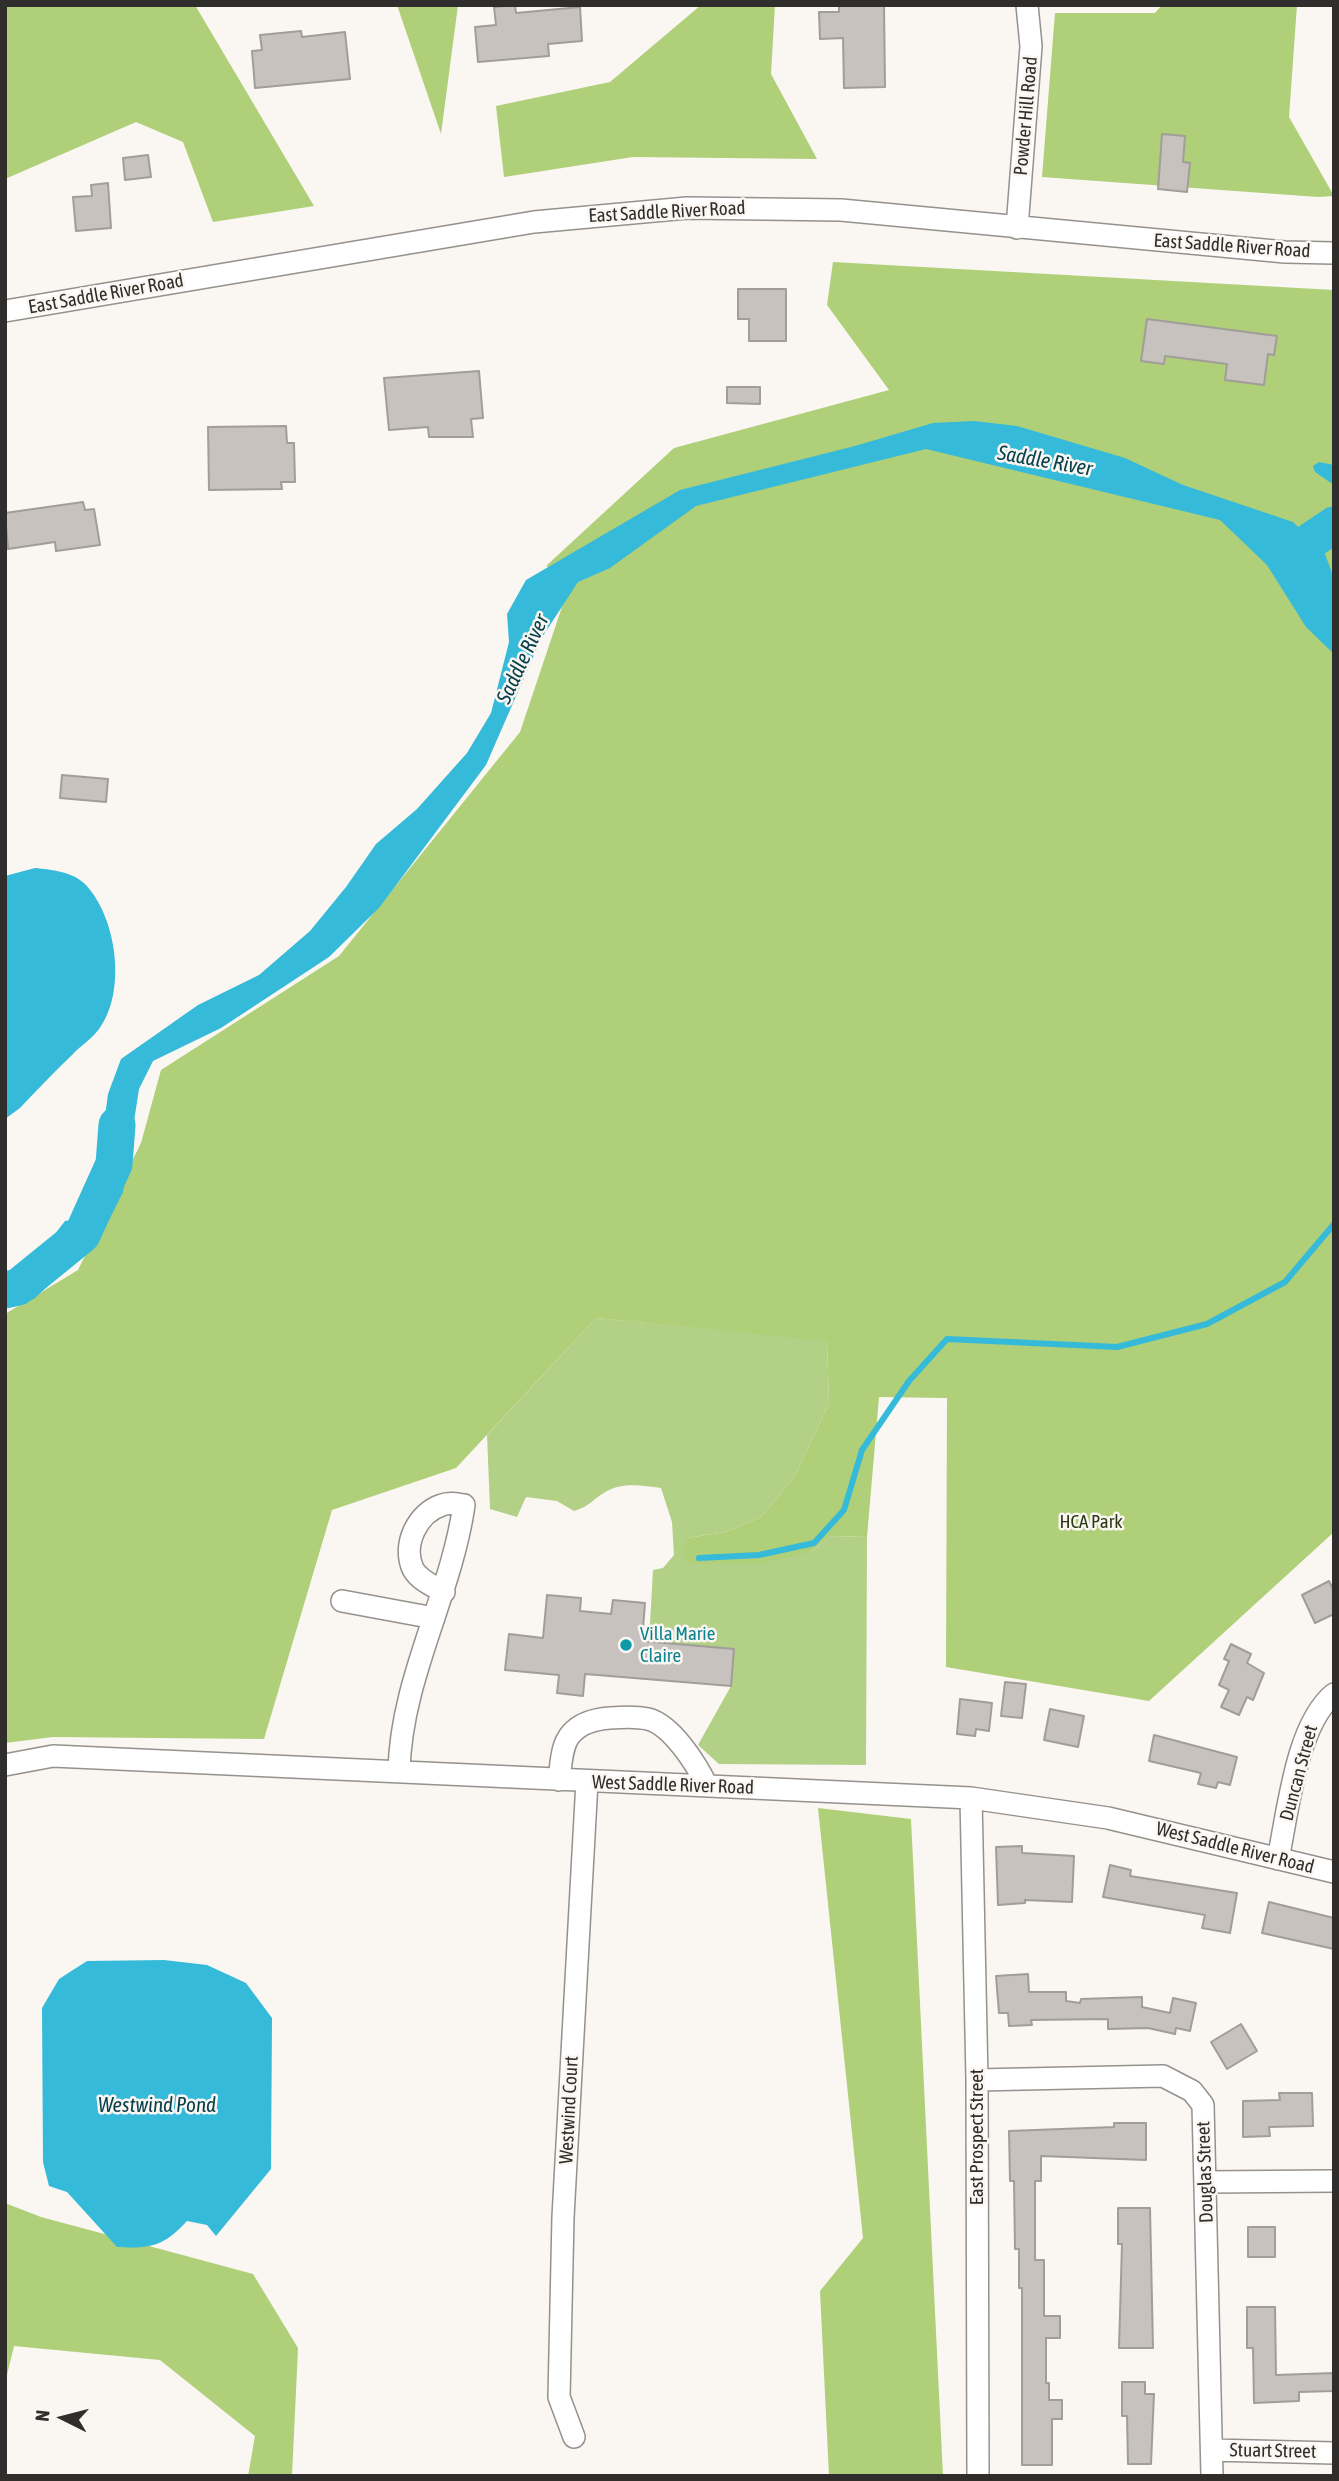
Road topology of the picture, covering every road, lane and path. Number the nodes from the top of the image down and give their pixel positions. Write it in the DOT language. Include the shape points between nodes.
graph roads {
  1 [pos="1027,5"];
  2 [pos="1017,228"];
  3 [pos="1334,253"];
  4 [pos="5,311"];
  5 [pos="443,1592"];
  6 [pos="342,1601"];
  7 [pos="434,1618"];
  8 [pos="1334,1693"];
  9 [pos="5,1765"];
  10 [pos="399,1771"];
  11 [pos="559,1780"];
  12 [pos="587,1781"];
  13 [pos="707,1786"];
  14 [pos="971,1798"];
  15 [pos="1278,1858"];
  16 [pos="1334,1872"];
  17 [pos="977,2080"];
  18 [pos="1334,2181"];
  19 [pos="1206,2182"];
  20 [pos="574,2437"];
  21 [pos="1212,2450"];
  22 [pos="1334,2453"];
  23 [pos="978,2476"];
  24 [pos="1212,2476"];
  1 -- 2 [label="street, Powder Hill Road" via="1031,53"];
  2 -- 3 [label="street, East Saddle River Road"];
  2 -- 4 [label="street, East Saddle River Road" via="789,208 611,213"];
  5 -- 7 [label="street"];
  6 -- 7 [label="street"];
  7 -- 10 [label="street" via="407,1704"];
  8 -- 15 [label="street, Duncan Street" via="1315,1716 1306,1737"];
  9 -- 10 [label="street, West Saddle River Road" via="53,1756"];
  10 -- 11 [label="street, West Saddle River Road"];
  11 -- 12 [label="street, West Saddle River Road"];
  11 -- 13 [label="street" via="571,1734 590,1720 631,1717 651,1719 669,1735 693,1758"];
  12 -- 13 [label="street, West Saddle River Road"];
  12 -- 20 [label="street, Westwind Court" via="564,2200 559,2397"];
  13 -- 14 [label="street, West Saddle River Road"];
  14 -- 15 [label="street, West Saddle River Road" via="1108,1818"];
  14 -- 17 [label="street, East Prospect Street"];
  15 -- 16 [label="street, West Saddle River Road"];
  17 -- 19 [label="street, Douglas Street" via="1154,2076 1179,2081 1203,2105"];
  17 -- 23 [label="street, East Prospect Street"];
  18 -- 19 [label="street"];
  19 -- 21 [label="street, Douglas Street"];
  21 -- 22 [label="street, Stuart Street"];
  21 -- 24 [label="street, Douglas Street"];
}
